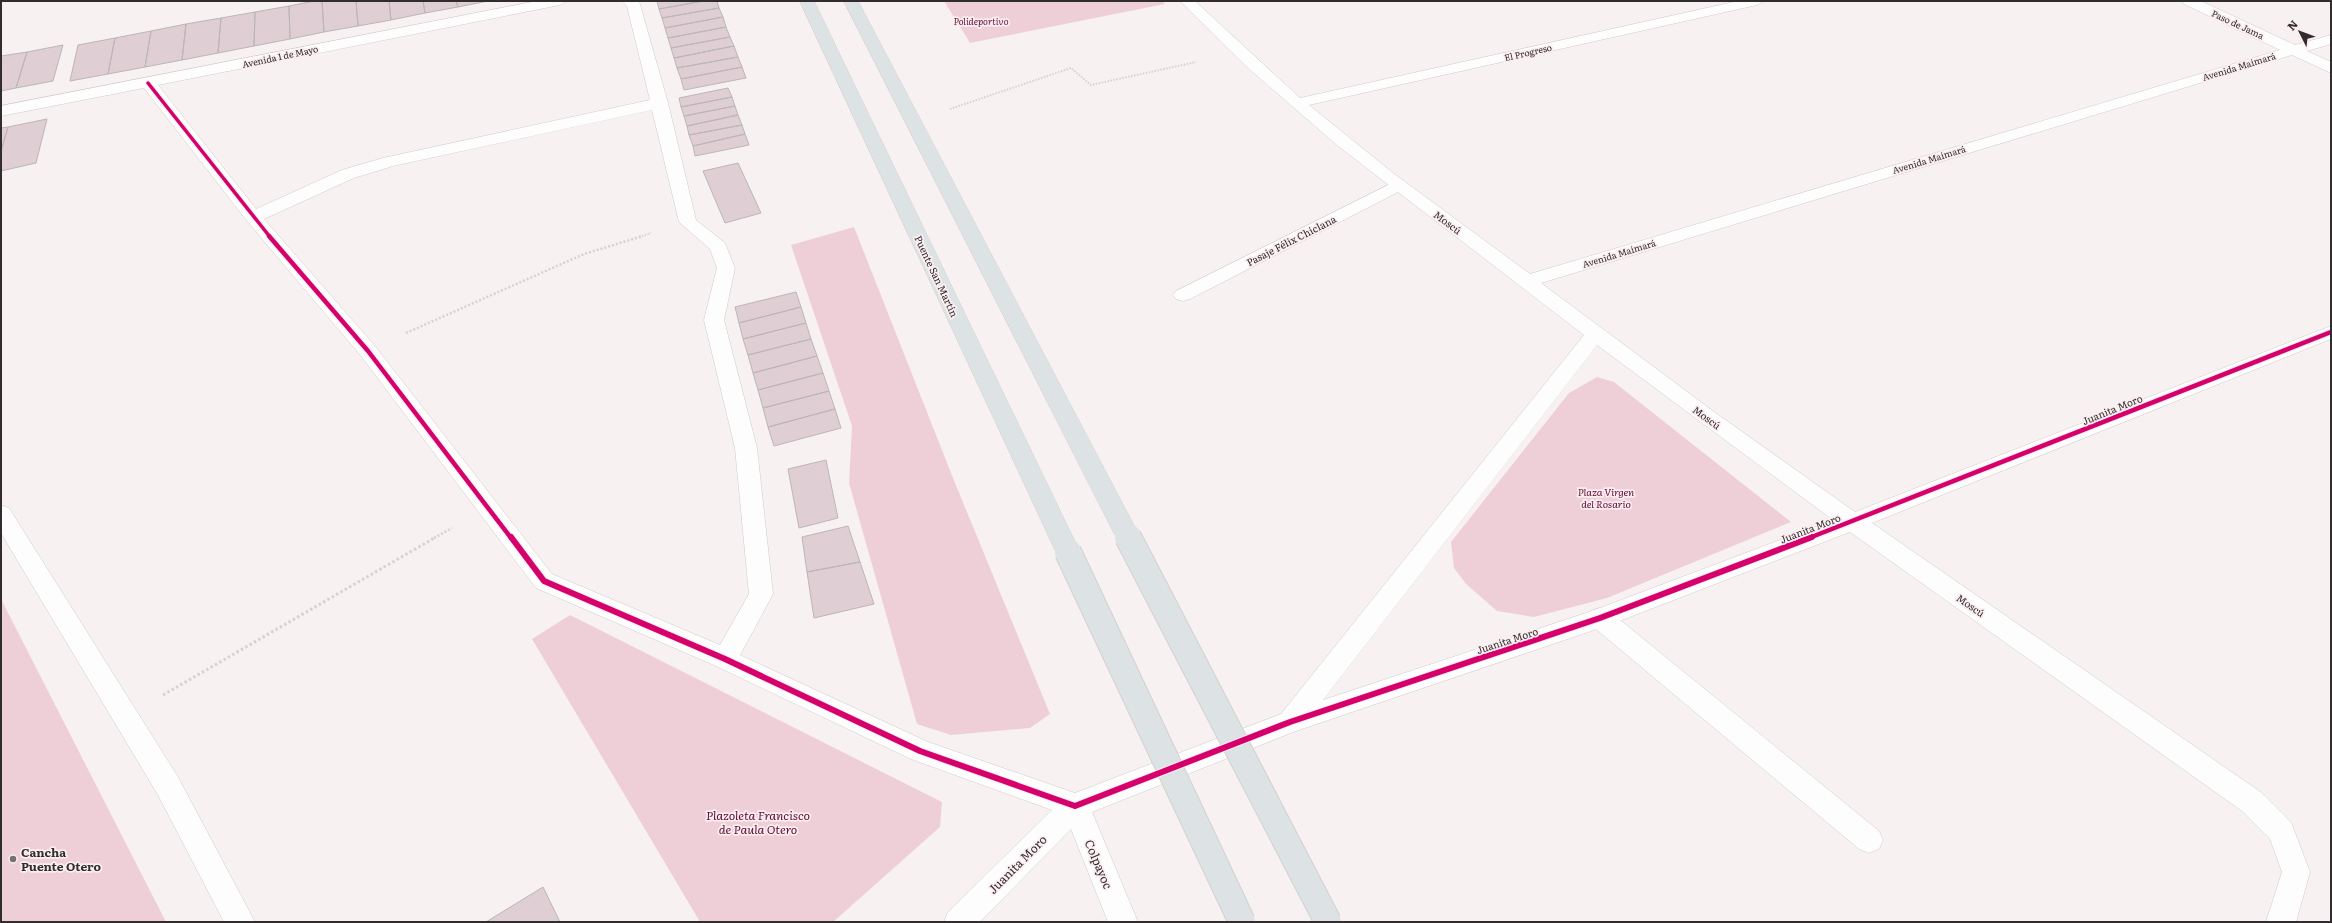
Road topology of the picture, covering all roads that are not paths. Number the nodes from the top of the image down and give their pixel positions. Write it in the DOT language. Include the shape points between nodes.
graph roads {
  1 [pos="560,1"];
  2 [pos="629,1"];
  3 [pos="806,1"];
  4 [pos="851,1"];
  5 [pos="1187,1"];
  6 [pos="1757,1"];
  7 [pos="2189,1"];
  8 [pos="2331,38"];
  9 [pos="2292,49"];
  10 [pos="2331,68"];
  11 [pos="148,83"];
  12 [pos="660,103"];
  13 [pos="1298,103"];
  14 [pos="1,111"];
  15 [pos="1398,185"];
  16 [pos="253,217"];
  17 [pos="1527,281"];
  18 [pos="1184,295"];
  19 [pos="2331,332"];
  20 [pos="1594,335"];
  21 [pos="1,514"];
  22 [pos="1852,522"];
  23 [pos="1600,618"];
  24 [pos="725,659"];
  25 [pos="1290,722"];
  26 [pos="1075,806"];
  27 [pos="1869,840"];
  28 [pos="240,922"];
  29 [pos="958,922"];
  30 [pos="1123,922"];
  31 [pos="1242,922"];
  32 [pos="1328,922"];
  33 [pos="2281,922"];
  1 -- 11 [label="street, Avenida 1 de Mayo" via="404,30"];
  2 -- 12 [label="street" via="634,4"];
  3 -- 31 [label="main road, Puente San Martín, bridge"];
  4 -- 32 [label="main road, bridge"];
  5 -- 13 [label="street, Moscú"];
  6 -- 13 [label="street, El Progreso"];
  7 -- 9 [label="street, Paso de Jama"];
  8 -- 9 [label="street, Avenida Maimará"];
  9 -- 10 [label="street, Paso de Jama"];
  9 -- 17 [label="street, Avenida Maimará"];
  11 -- 14 [label="street, Avenida 1 de Mayo"];
  11 -- 16 [label="street"];
  12 -- 16 [label="street" via="382,164 348,174"];
  12 -- 24 [label="street" via="688,222 718,247 726,268 714,320 746,448 761,594"];
  13 -- 15 [label="street, Moscú"];
  15 -- 17 [label="street, Moscú"];
  15 -- 18 [label="street, Pasaje Félix Chiclana"];
  16 -- 24 [label="street" via="368,351 544,581"];
  17 -- 20 [label="street, Moscú"];
  19 -- 22 [label="street, Juanita Moro"];
  20 -- 22 [label="street, Moscú"];
  20 -- 25 [label="street"];
  21 -- 28 [label="street" via="168,786"];
  22 -- 23 [label="street, Juanita Moro"];
  22 -- 33 [label="street, Moscú" via="2252,802 2281,831 2296,872"];
  23 -- 25 [label="street, Juanita Moro"];
  23 -- 27 [label="street"];
  24 -- 26 [label="street" via="920,751"];
  25 -- 26 [label="street, Juanita Moro"];
  26 -- 29 [label="street, Juanita Moro"];
  26 -- 30 [label="street, Colpayoc"];
}
